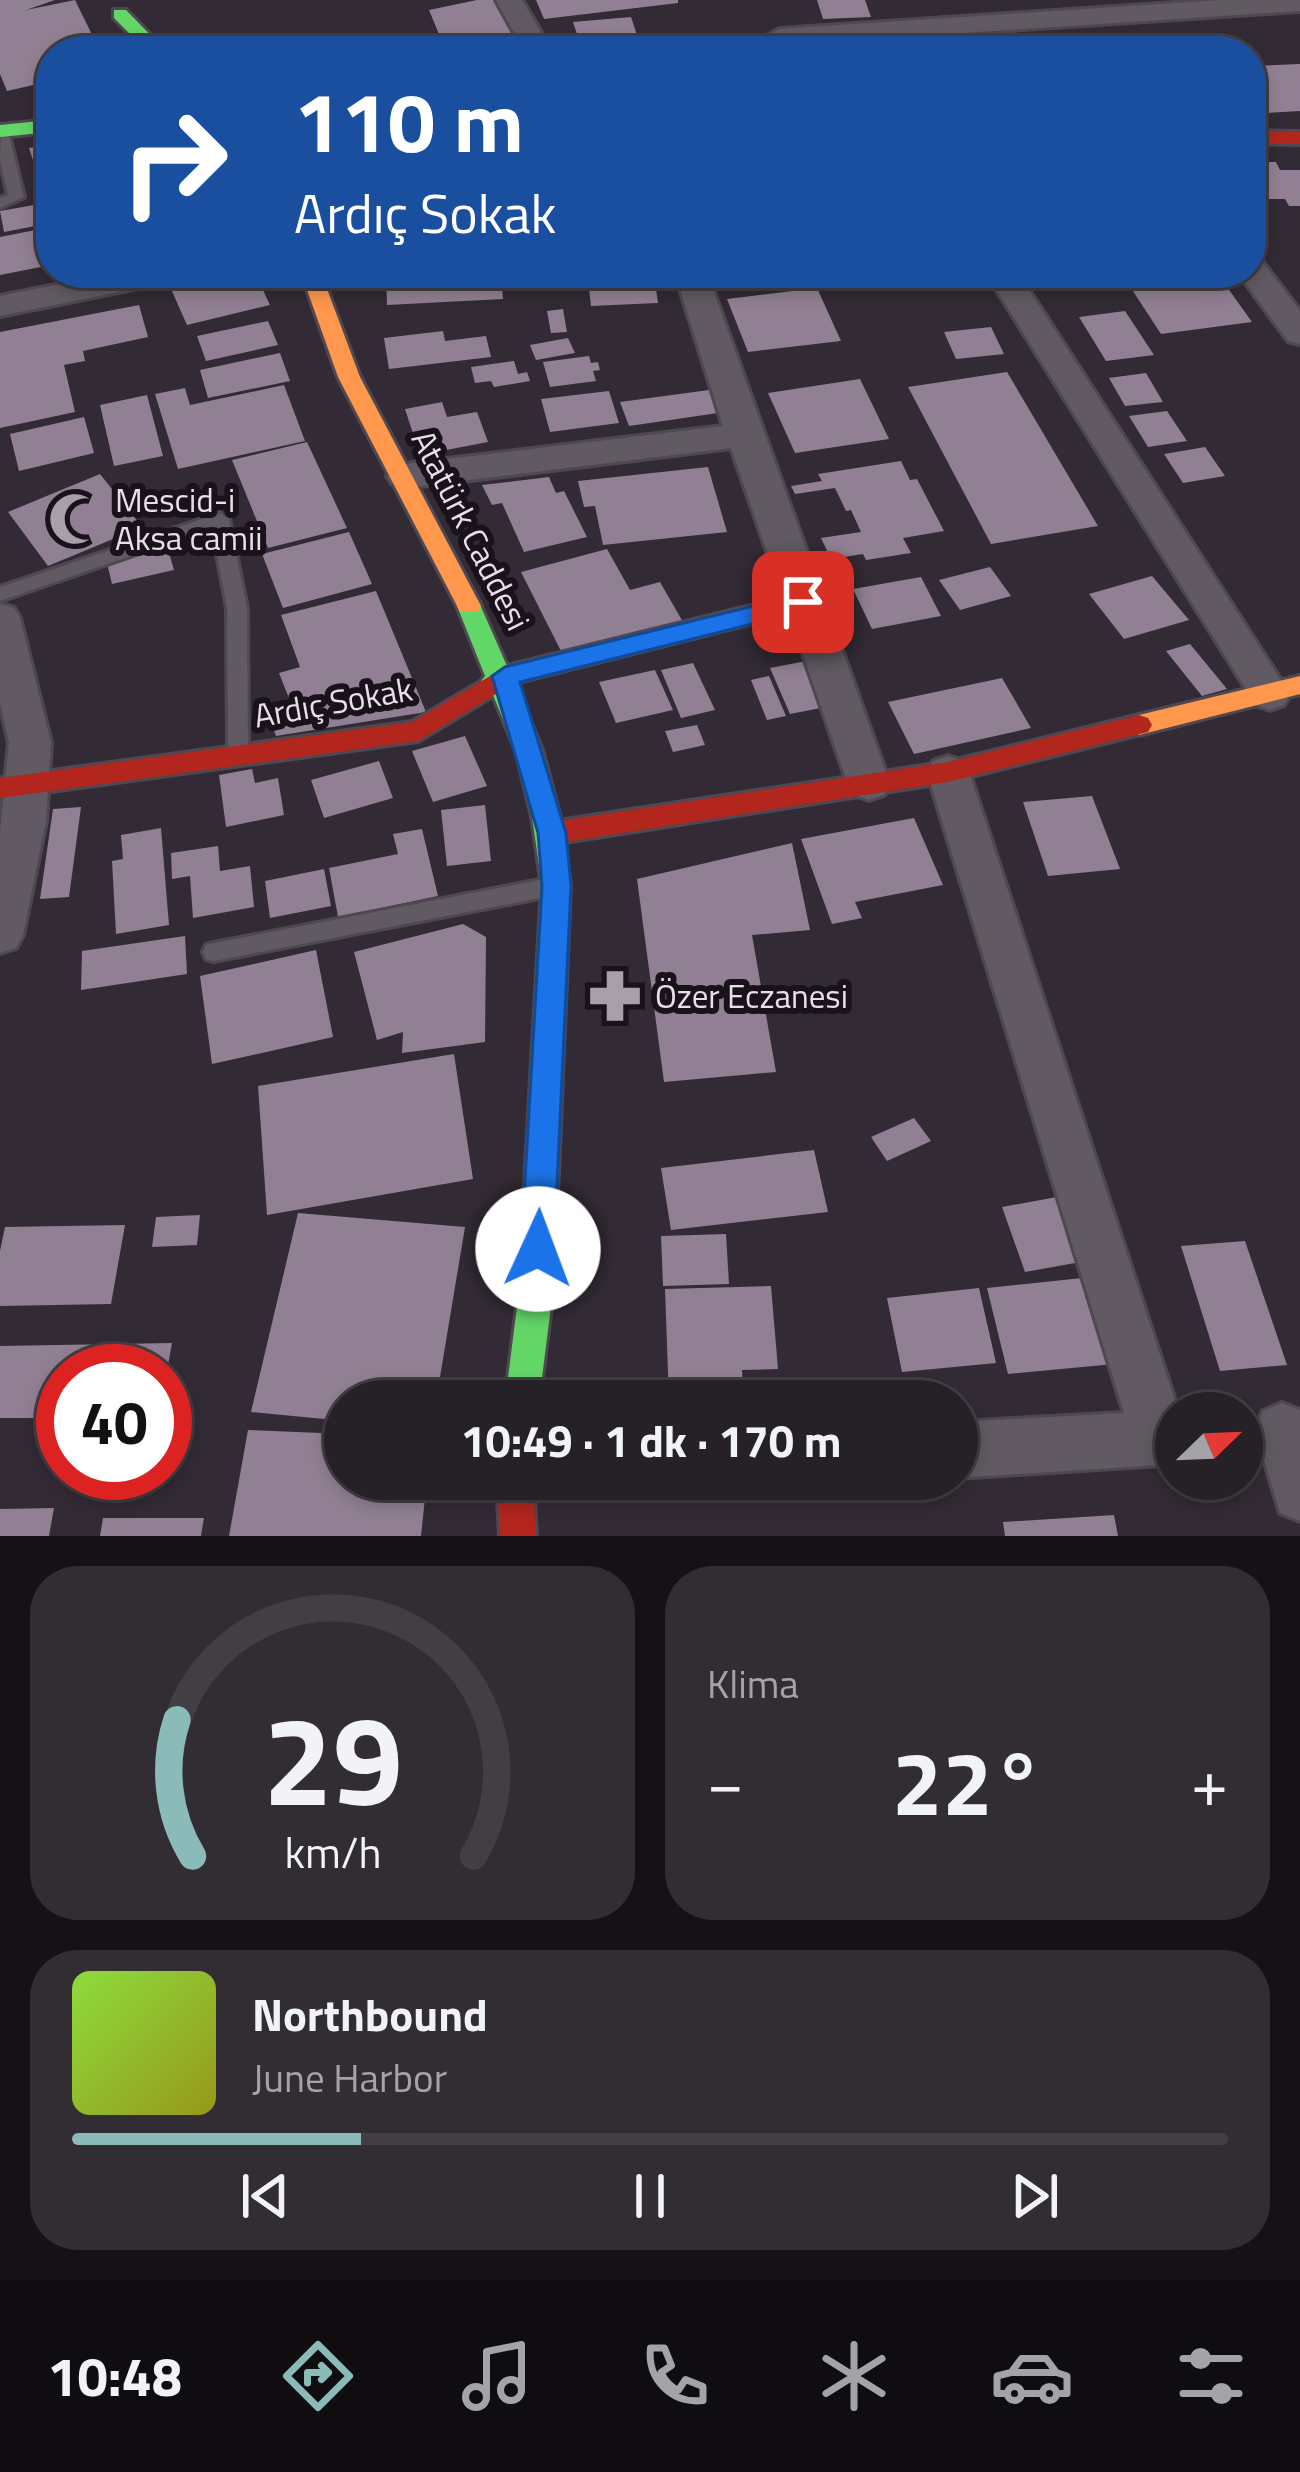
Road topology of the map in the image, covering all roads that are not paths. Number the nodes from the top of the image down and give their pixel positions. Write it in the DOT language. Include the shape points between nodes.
graph roads {
  1 [pos="509,0"];
  2 [pos="772,0"];
  3 [pos="1243,3"];
  4 [pos="1300,3"];
  5 [pos="116,7"];
  6 [pos="1107,7"];
  7 [pos="143,36"];
  8 [pos="529,36"];
  9 [pos="779,36"];
  10 [pos="851,36"];
  11 [pos="1122,36"];
  12 [pos="36,127"];
  13 [pos="0,130"];
  14 [pos="1266,137"];
  15 [pos="1300,138"];
  16 [pos="0,203"];
  17 [pos="89,288"];
  18 [pos="316,288"];
  19 [pos="696,288"];
  20 [pos="1012,288"];
  21 [pos="1266,288"];
  22 [pos="0,306"];
  23 [pos="1300,334"];
  24 [pos="744,435"];
  25 [pos="405,476"];
  26 [pos="0,594"];
  27 [pos="803,602"];
  28 [pos="0,618"];
  29 [pos="505,676"];
  30 [pos="1285,690"];
  31 [pos="238,754"];
  32 [pos="948,772"];
  33 [pos="869,784"];
  34 [pos="14,786"];
  35 [pos="552,833"];
  36 [pos="556,886"];
  37 [pos="0,935"];
  38 [pos="214,952"];
  39 [pos="525,1380"];
  40 [pos="1155,1401"];
  41 [pos="1275,1430"];
  42 [pos="1155,1438"];
  43 [pos="978,1449"];
  44 [pos="1300,1492"];
  45 [pos="516,1500"];
  46 [pos="518,1536"];
  1 -- 8 [label="street"];
  2 -- 9 [label="street"];
  3 -- 4 [label="street"];
  3 -- 6 [label="street"];
  5 -- 7 [label="street"];
  6 -- 10 [label="street"];
  6 -- 11 [label="street"];
  12 -- 13 [label="street"];
  13 -- 16 [label="lane" via="16,197"];
  14 -- 15 [label="street"];
  17 -- 22 [label="street"];
  18 -- 25 [label="street, Atatürk Caddesi" via="347,374"];
  19 -- 24 [label="street"];
  20 -- 30 [label="street"];
  21 -- 23 [label="street"];
  24 -- 25 [label="street"];
  24 -- 27 [label="street"];
  25 -- 29 [label="street, Atatürk Caddesi"];
  26 -- 31 [label="lane" via="220,519 237,608"];
  27 -- 29 [label="street, Ardıç Sokak"];
  27 -- 33 [label="street"];
  28 -- 34 [label="street" via="30,743"];
  29 -- 31 [label="street, Ardıç Sokak" via="418,731"];
  29 -- 35 [label="street, Atatürk Caddesi"];
  30 -- 32 [label="street"];
  31 -- 34 [label="street, Ardıç Sokak"];
  32 -- 33 [label="street"];
  32 -- 40 [label="street"];
  33 -- 35 [label="street"];
  34 -- 37 [label="street"];
  35 -- 36 [label="street, Atatürk Caddesi"];
  36 -- 38 [label="lane"];
  36 -- 39 [label="street, Atatürk Caddesi"];
  41 -- 44 [label="street"];
  42 -- 43 [label="street"];
  45 -- 46 [label="street"];
}
